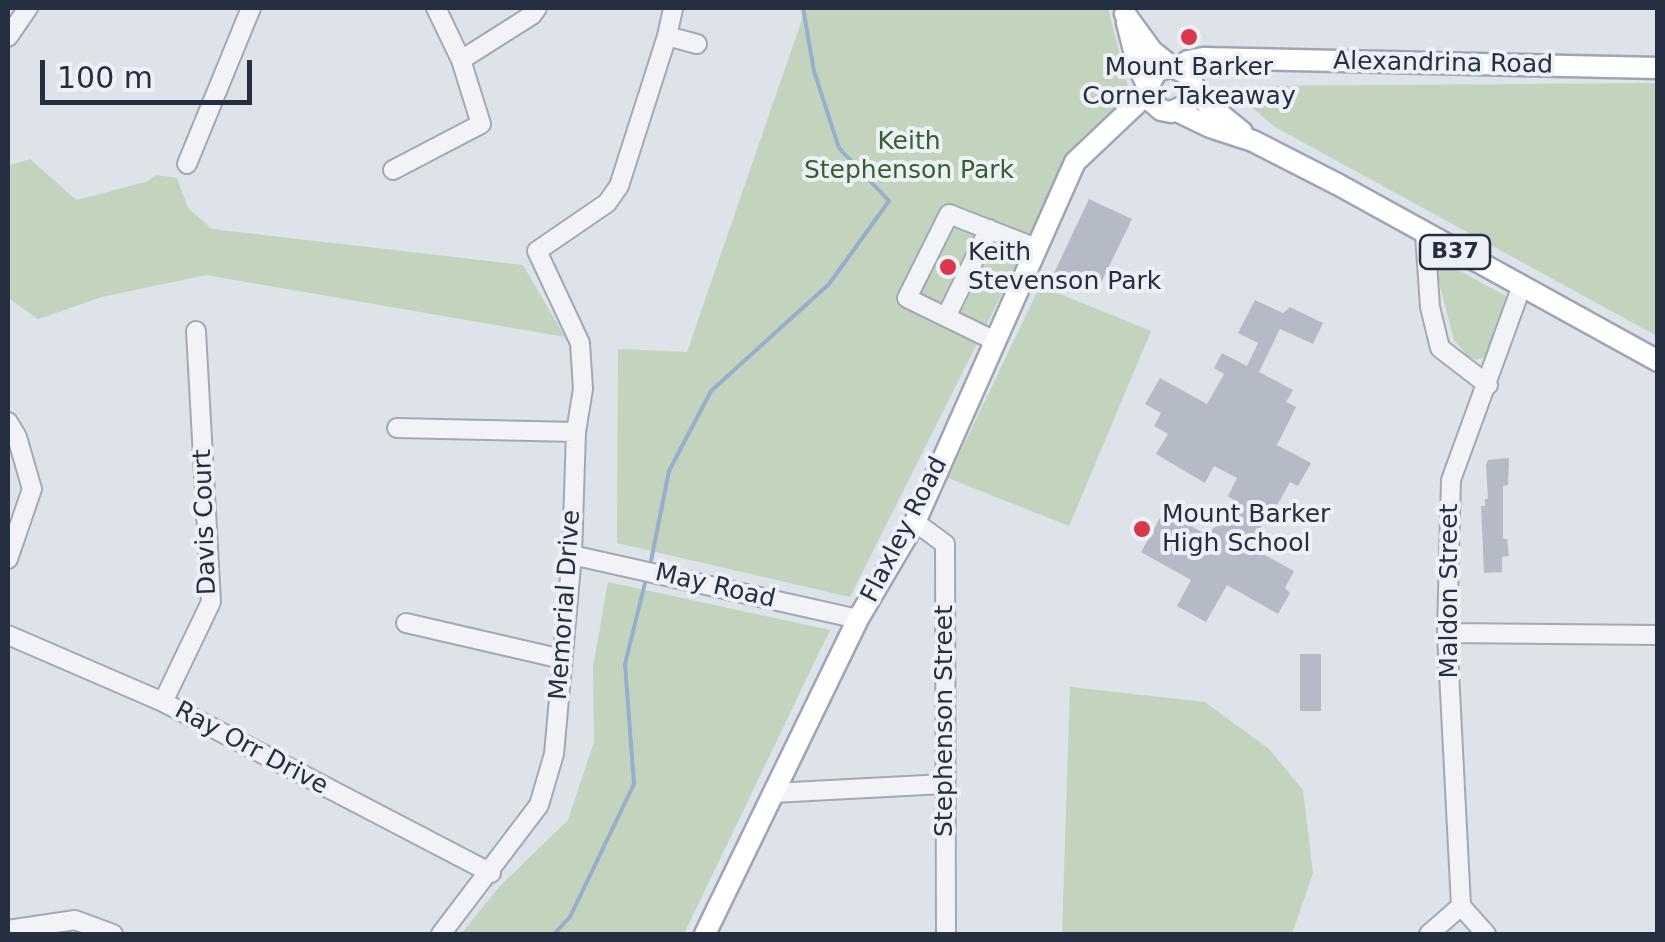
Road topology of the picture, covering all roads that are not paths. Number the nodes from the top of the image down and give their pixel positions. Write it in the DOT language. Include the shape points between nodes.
graph roads {
  1 [pos="28,8"];
  2 [pos="251,8"];
  3 [pos="436,8"];
  4 [pos="536,8"];
  5 [pos="673,9"];
  6 [pos="1124,11"];
  7 [pos="667,36"];
  8 [pos="8,37"];
  9 [pos="698,44"];
  10 [pos="461,60"];
  11 [pos="1228,60"];
  12 [pos="1175,67"];
  13 [pos="1658,68"];
  14 [pos="1193,88"];
  15 [pos="1158,100"];
  16 [pos="1253,142"];
  17 [pos="186,164"];
  18 [pos="393,170"];
  19 [pos="989,230"];
  20 [pos="1424,235"];
  21 [pos="1036,248"];
  22 [pos="1521,288"];
  23 [pos="946,317"];
  24 [pos="196,331"];
  25 [pos="995,341"];
  26 [pos="1658,361"];
  27 [pos="1488,385"];
  28 [pos="8,422"];
  29 [pos="397,428"];
  30 [pos="576,432"];
  31 [pos="915,522"];
  32 [pos="572,555"];
  33 [pos="8,558"];
  34 [pos="858,619"];
  35 [pos="406,623"];
  36 [pos="1447,634"];
  37 [pos="8,635"];
  38 [pos="1658,635"];
  39 [pos="562,659"];
  40 [pos="163,702"];
  41 [pos="944,784"];
  42 [pos="774,793"];
  43 [pos="491,873"];
  44 [pos="1461,906"];
  45 [pos="8,930"];
  46 [pos="113,934"];
  47 [pos="442,934"];
  48 [pos="705,934"];
  49 [pos="946,934"];
  50 [pos="1429,934"];
  51 [pos="1486,934"];
  1 -- 8 [label="street"];
  2 -- 17 [label="street"];
  3 -- 10 [label="street"];
  4 -- 10 [label="street"];
  5 -- 7 [label="street"];
  6 -- 12 [label="main road, B37" via="1140,38"];
  6 -- 15 [label="main road, B37" via="1130,42"];
  7 -- 9 [label="street"];
  7 -- 30 [label="street, Memorial Drive" via="618,186 607,203 537,251 580,343"];
  10 -- 18 [label="street" via="481,124"];
  11 -- 12 [label="main road, Alexandrina Road" via="1203,58"];
  11 -- 13 [label="main road, Alexandrina Road"];
  11 -- 14 [label="main road"];
  12 -- 14 [label="main road, B37" via="1188,74"];
  12 -- 15 [label="main road" via="1156,72"];
  14 -- 15 [label="main road" via="1188,104"];
  14 -- 16 [label="main road, B37"];
  15 -- 16 [label="main road, B37"];
  15 -- 21 [label="main road, Flaxley Road" via="1074,162"];
  16 -- 20 [label="main road, B37"];
  19 -- 21 [label="street"];
  19 -- 23 [label="street"];
  19 -- 23 [label="street" via="949,214 928,256 908,298"];
  20 -- 22 [label="main road, B37"];
  20 -- 27 [label="street" via="1440,348"];
  21 -- 25 [label="main road, Flaxley Road"];
  22 -- 26 [label="main road, B37"];
  22 -- 27 [label="street, Maldon Street"];
  23 -- 25 [label="street"];
  24 -- 40 [label="street, Davis Court" via="211,602"];
  25 -- 31 [label="main road, Flaxley Road"];
  27 -- 36 [label="street, Maldon Street" via="1451,480"];
  28 -- 33 [label="street" via="32,488"];
  29 -- 30 [label="street"];
  30 -- 32 [label="street, Memorial Drive"];
  31 -- 34 [label="main road, Flaxley Road"];
  31 -- 41 [label="street, Stephenson Street" via="945,544"];
  32 -- 34 [label="street, May Road"];
  32 -- 39 [label="street, Memorial Drive"];
  34 -- 42 [label="main road, Flaxley Road"];
  35 -- 39 [label="street"];
  36 -- 38 [label="street"];
  36 -- 44 [label="street, Maldon Street"];
  37 -- 40 [label="street, Ray Orr Drive"];
  39 -- 43 [label="street, Memorial Drive" via="554,754 539,805"];
  40 -- 43 [label="street, Ray Orr Drive"];
  41 -- 42 [label="street"];
  41 -- 49 [label="street, Stephenson Street"];
  42 -- 48 [label="main road, Flaxley Road"];
  43 -- 47 [label="street, Memorial Drive"];
  44 -- 50 [label="street"];
  44 -- 51 [label="street"];
  45 -- 46 [label="street" via="75,920"];
}
